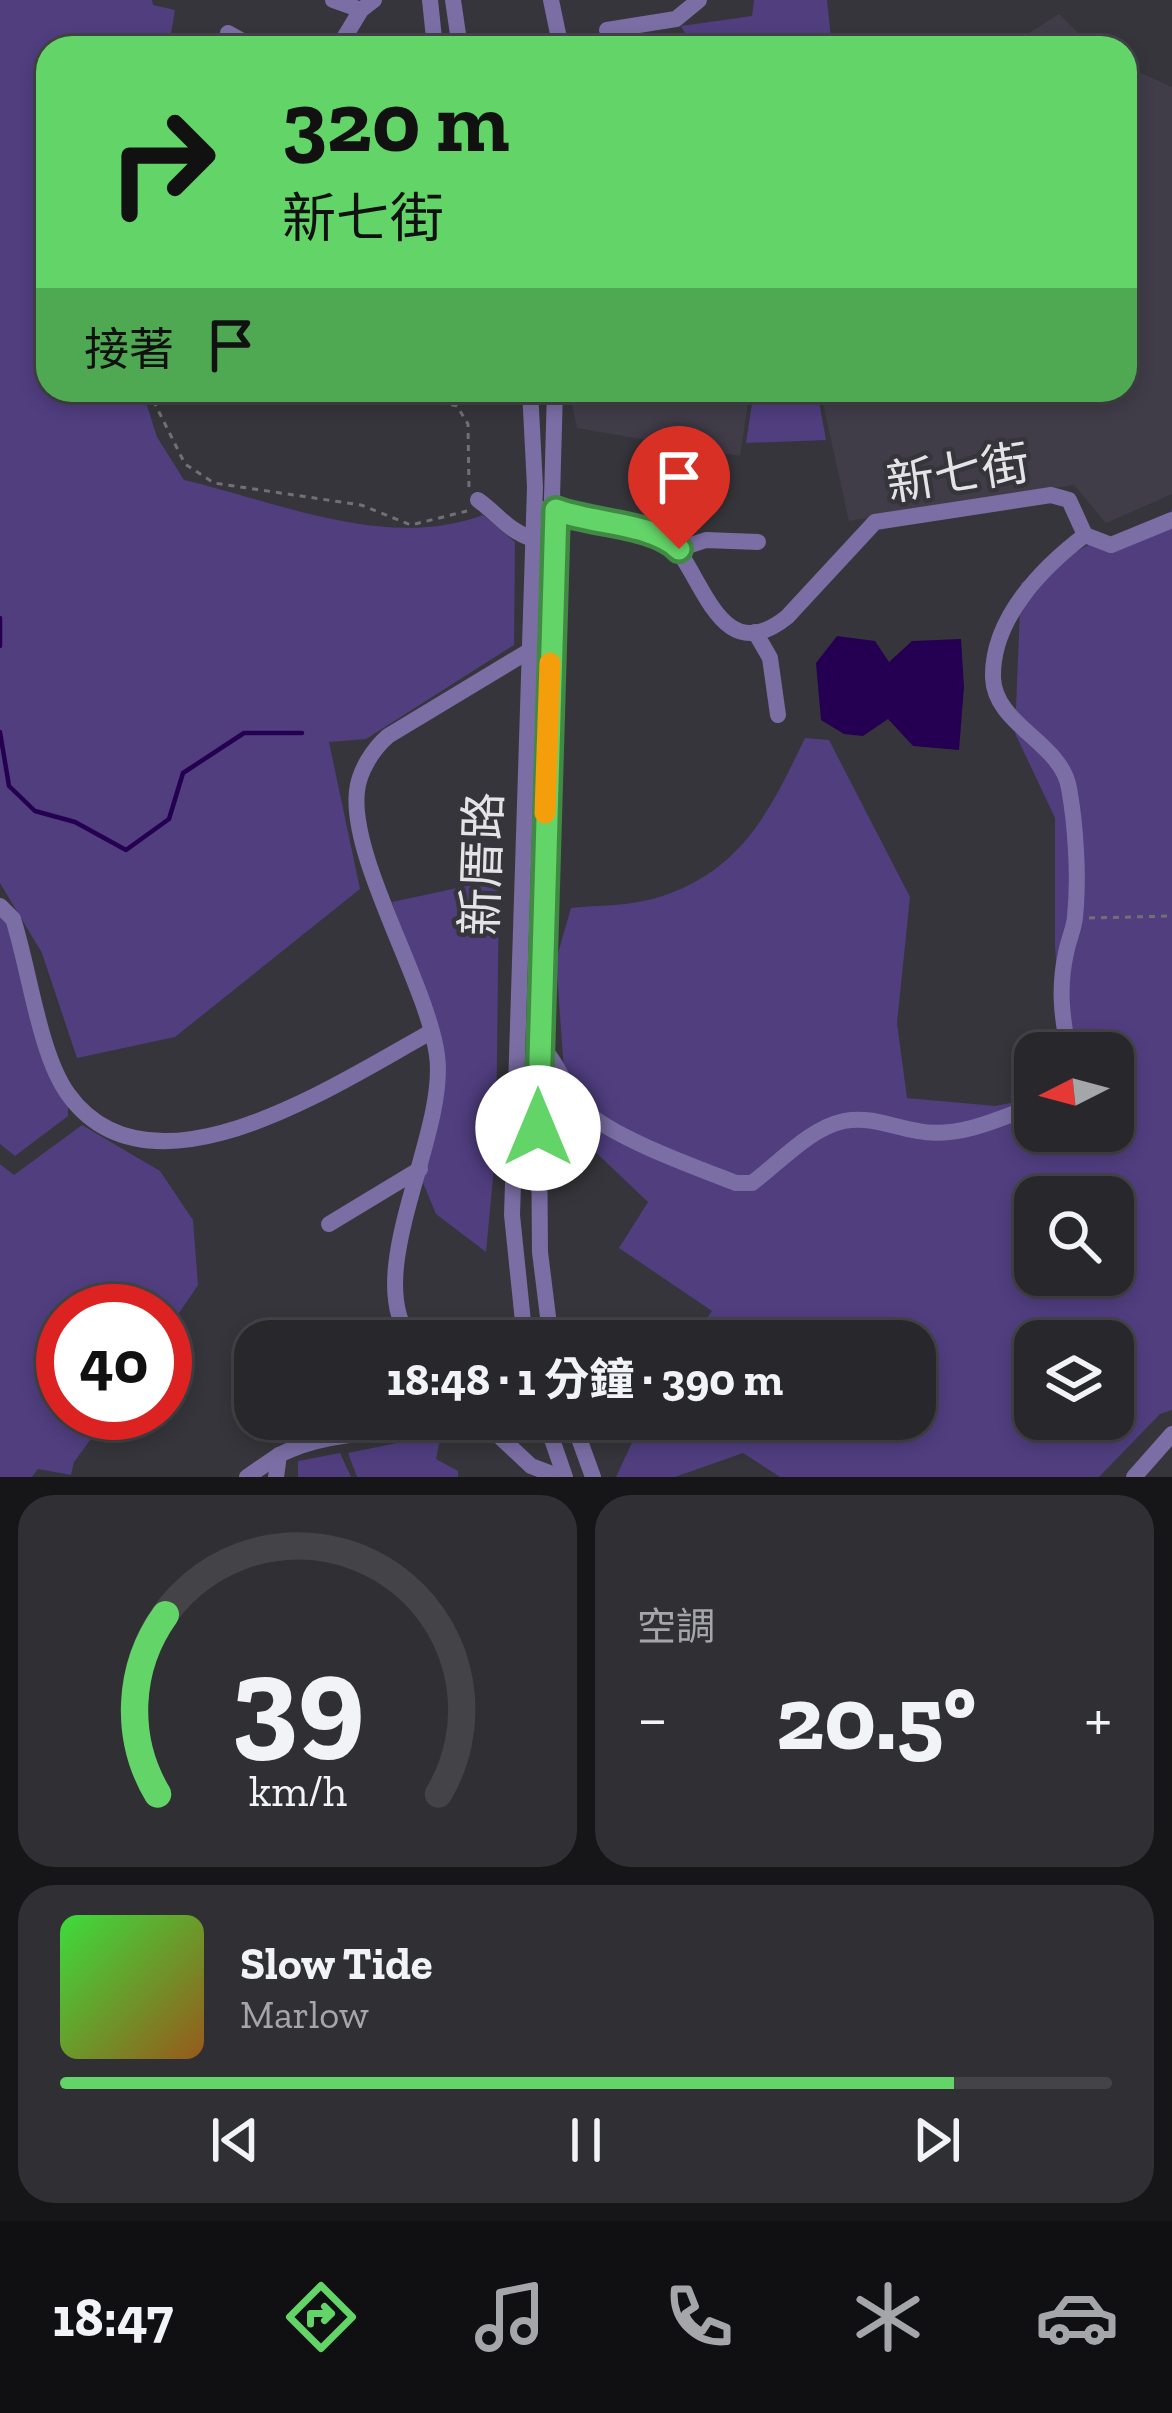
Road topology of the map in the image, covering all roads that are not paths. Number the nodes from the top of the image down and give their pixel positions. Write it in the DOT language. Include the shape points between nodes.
graph roads {
  1 [pos="333,0"];
  2 [pos="430,0"];
  3 [pos="453,0"];
  4 [pos="551,0"];
  5 [pos="699,0"];
  6 [pos="367,5"];
  7 [pos="607,30"];
  8 [pos="228,33"];
  9 [pos="233,36"];
  10 [pos="346,36"];
  11 [pos="434,36"];
  12 [pos="458,36"];
  13 [pos="558,36"];
  14 [pos="530,402"];
  15 [pos="556,402"];
  16 [pos="482,503"];
  17 [pos="534,507"];
  18 [pos="556,510"];
  19 [pos="1172,520"];
  20 [pos="1085,535"];
  21 [pos="533,539"];
  22 [pos="758,542"];
  23 [pos="679,549"];
  24 [pos="530,607"];
  25 [pos="552,609"];
  26 [pos="755,632"];
  27 [pos="529,651"];
  28 [pos="778,715"];
  29 [pos="0,905"];
  30 [pos="431,1032"];
  31 [pos="1065,1032"];
  32 [pos="538,1042"];
  33 [pos="515,1045"];
  34 [pos="1014,1112"];
  35 [pos="420,1169"];
  36 [pos="329,1223"];
  37 [pos="401,1320"];
  38 [pos="522,1320"];
  39 [pos="548,1320"];
  40 [pos="1172,1435"];
  41 [pos="307,1440"];
  42 [pos="503,1440"];
  43 [pos="552,1440"];
  44 [pos="580,1440"];
  45 [pos="279,1455"];
  46 [pos="247,1477"];
  47 [pos="276,1477"];
  48 [pos="563,1477"];
  49 [pos="593,1477"];
  50 [pos="1134,1477"];
  1 -- 6 [label="street"];
  2 -- 11 [label="street"];
  3 -- 12 [label="street"];
  4 -- 13 [label="street"];
  5 -- 7 [label="street" via="676,19"];
  6 -- 10 [label="street"];
  8 -- 9 [label="street"];
  14 -- 17 [label="street, 新厝路"];
  15 -- 18 [label="street, 新厝路"];
  16 -- 21 [label="street" via="510,532"];
  17 -- 18 [label="street"];
  17 -- 21 [label="street, 新厝路"];
  18 -- 23 [label="street" via="590,524 656,532"];
  18 -- 25 [label="street, 新厝路"];
  19 -- 20 [label="street, 新七街" via="1121,544"];
  20 -- 26 [label="street, 新七街" via="1073,505 1051,495 889,517 864,533 787,617"];
  20 -- 31 [label="street" via="1028,587 992,674 1016,721 1064,770 1075,918 1059,1002"];
  21 -- 24 [label="street, 新厝路"];
  22 -- 23 [label="street" via="706,540"];
  23 -- 26 [label="street" via="721,621"];
  24 -- 25 [label="street"];
  24 -- 27 [label="street, 新厝路"];
  25 -- 32 [label="street, 新厝路"];
  26 -- 28 [label="street" via="770,658"];
  27 -- 30 [label="street" via="388,736 357,791 369,856"];
  27 -- 33 [label="street, 新厝路"];
  29 -- 30 [label="street" via="13,919 67,1093 124,1138 153,1144 226,1135"];
  30 -- 35 [label="street" via="438,1076"];
  32 -- 33 [label="street"];
  32 -- 34 [label="street" via="567,1091 606,1127 736,1183 752,1184 841,1121 956,1131"];
  32 -- 39 [label="street, 新厝路"];
  33 -- 38 [label="street, 新厝路" via="512,1215"];
  35 -- 36 [label="street"];
  35 -- 37 [label="street" via="395,1294"];
  40 -- 50 [label="street"];
  41 -- 45 [label="street"];
  42 -- 48 [label="street" via="531,1466"];
  43 -- 48 [label="street"];
  44 -- 49 [label="street"];
  45 -- 46 [label="street"];
  45 -- 47 [label="street"];
}
